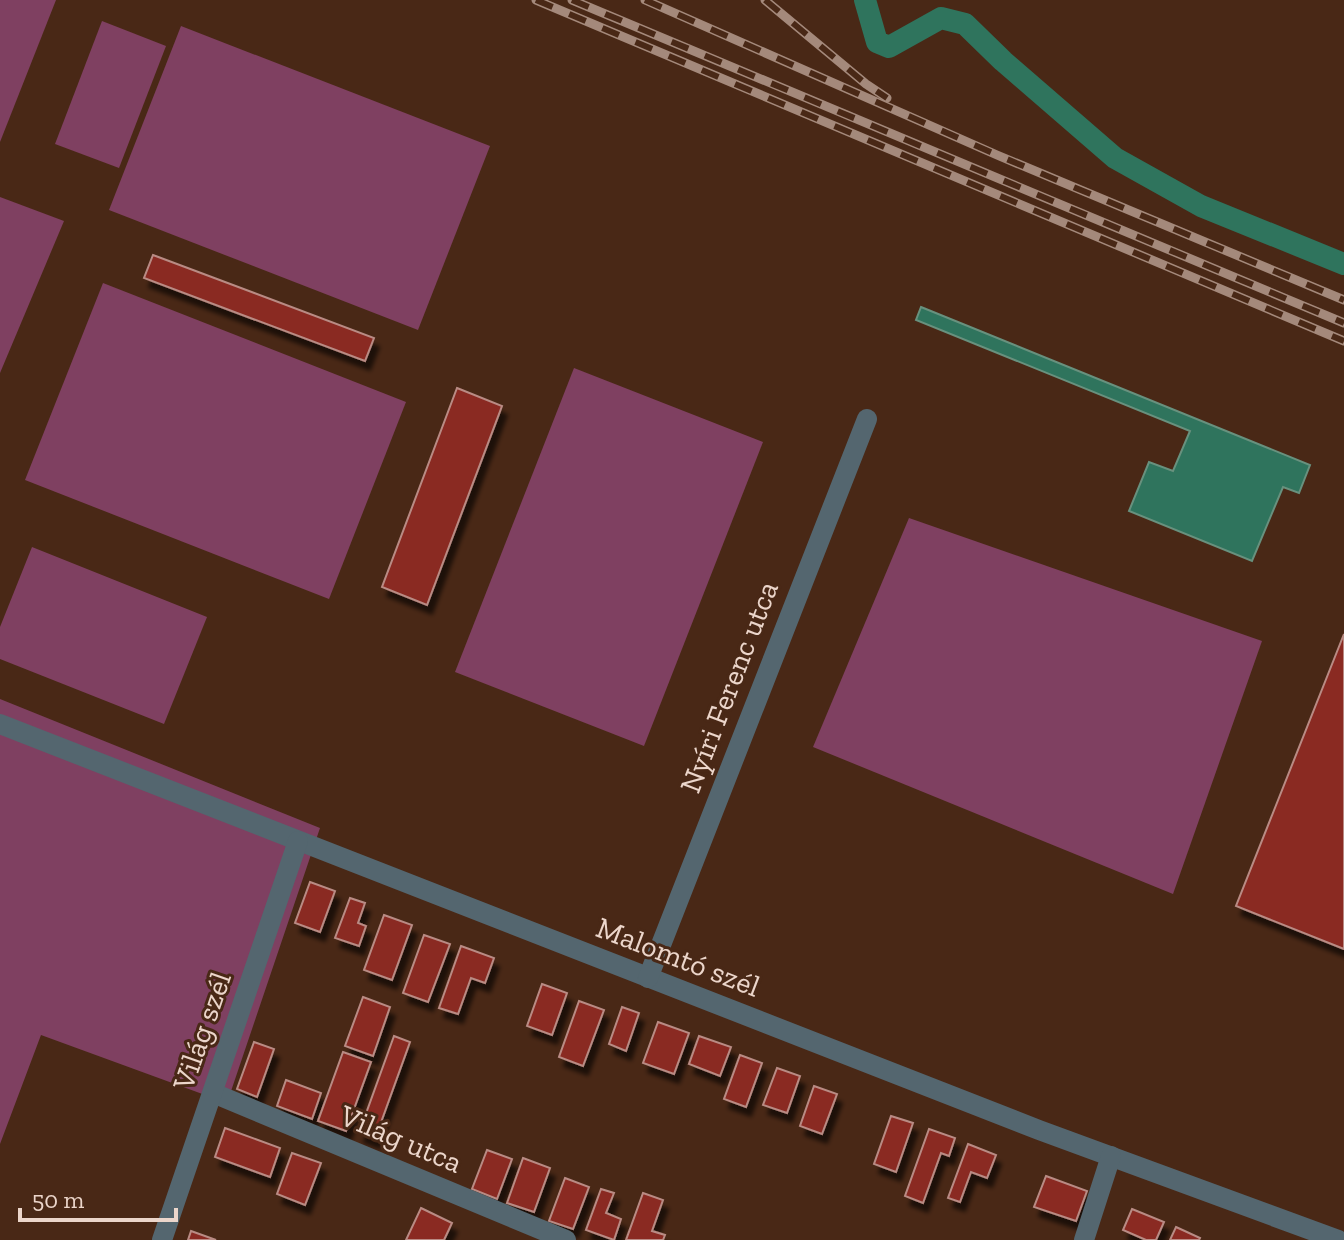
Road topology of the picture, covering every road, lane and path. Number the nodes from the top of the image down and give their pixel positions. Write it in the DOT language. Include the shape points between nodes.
graph roads {
  1 [pos="867,419"];
  2 [pos="0,724"];
  3 [pos="298,841"];
  4 [pos="648,978"];
  5 [pos="213,1093"];
  6 [pos="1111,1156"];
  7 [pos="162,1240"];
  8 [pos="566,1240"];
  9 [pos="1084,1240"];
  10 [pos="1338,1240"];
  1 -- 4 [label="street, Nyíri Ferenc utca"];
  2 -- 3 [label="street, Malomtó szél"];
  3 -- 4 [label="street, Malomtó szél"];
  3 -- 5 [label="street, Világ szél"];
  4 -- 6 [label="street, Malomtó szél"];
  5 -- 7 [label="street, Világ szél"];
  5 -- 8 [label="street, Világ utca"];
  6 -- 9 [label="street"];
  6 -- 10 [label="street, Malomtó szél"];
}
